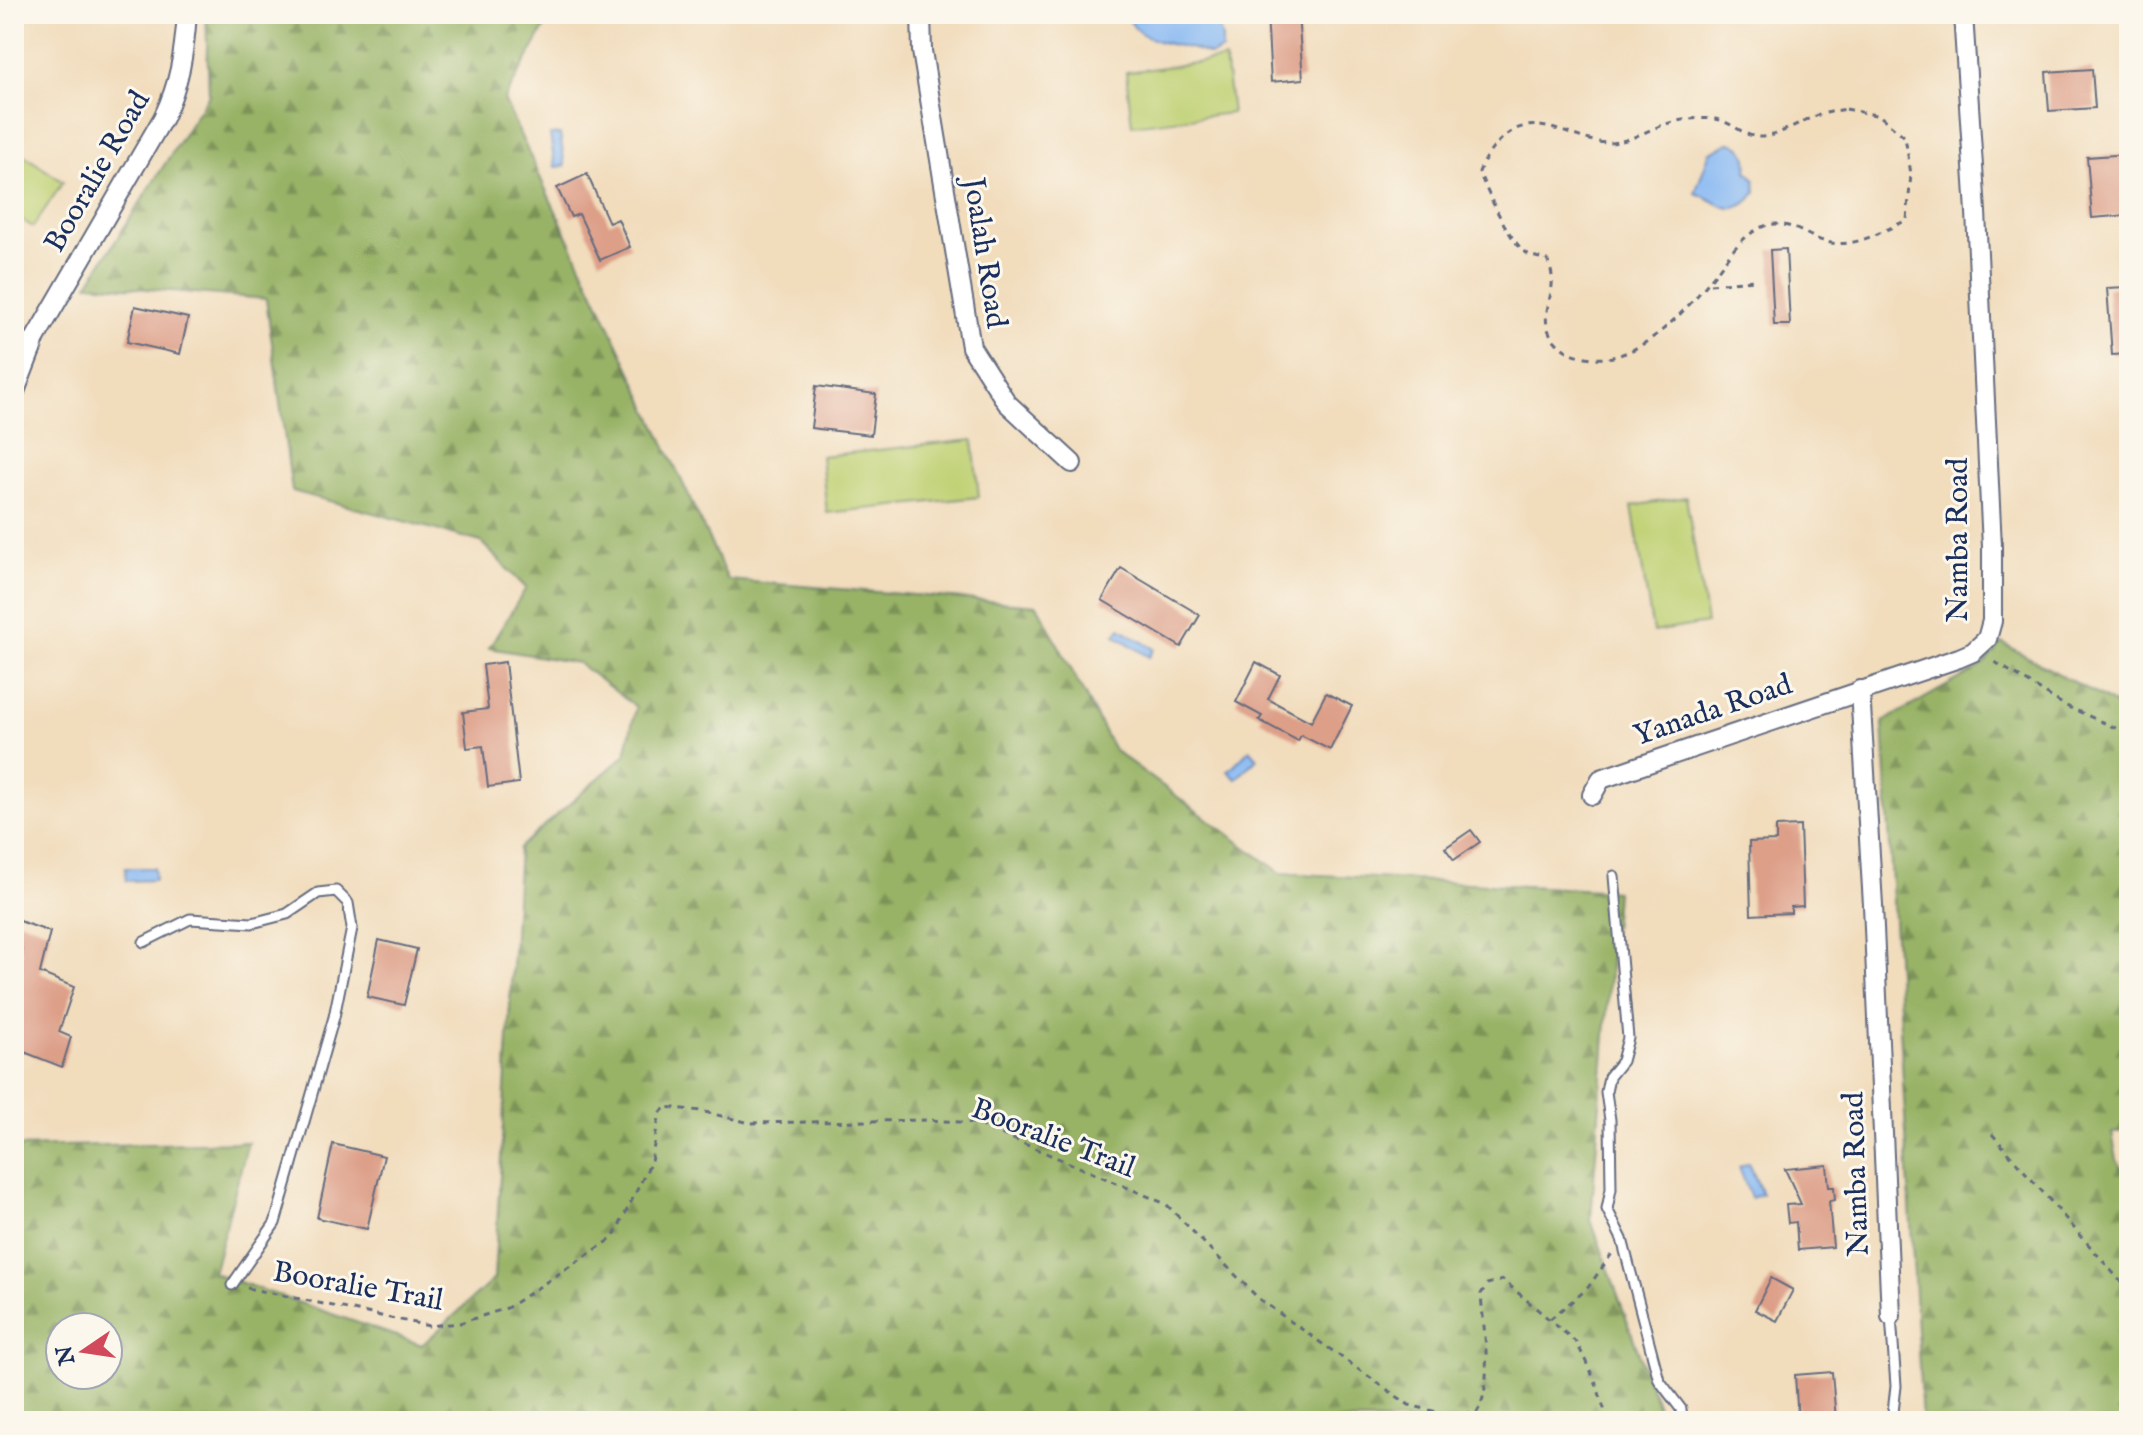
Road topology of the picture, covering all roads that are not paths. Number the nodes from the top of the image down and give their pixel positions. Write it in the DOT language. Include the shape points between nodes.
graph roads {
  1 [pos="187,14"];
  2 [pos="921,14"];
  3 [pos="1963,14"];
  4 [pos="14,335"];
  5 [pos="31,350"];
  6 [pos="14,394"];
  7 [pos="1072,463"];
  8 [pos="1860,690"];
  9 [pos="1592,795"];
  10 [pos="1614,876"];
  11 [pos="144,942"];
  12 [pos="232,1285"];
  13 [pos="1891,1316"];
  14 [pos="1682,1421"];
  15 [pos="1892,1421"];
  1 -- 5 [label="street, Booralie Road" via="182,63 170,104"];
  2 -- 7 [label="street, Joalah Road" via="922,51 971,347 1007,403"];
  3 -- 8 [label="street, Namba Road" via="1978,244 1992,621 1987,639 1973,652"];
  4 -- 5 [label="street"];
  5 -- 6 [label="street, Booralie Road"];
  8 -- 9 [label="street, Yanada Road" via="1601,779"];
  8 -- 13 [label="street, Namba Road"];
  10 -- 14 [label="lane" via="1628,1038 1606,1092 1611,1189 1607,1209 1622,1239 1659,1380 1681,1409"];
  11 -- 12 [label="lane" via="190,919 252,923 287,914 318,893 336,891 348,903 352,928 334,1017 290,1179 275,1223"];
  13 -- 15 [label="lane" via="1896,1386"];
}
